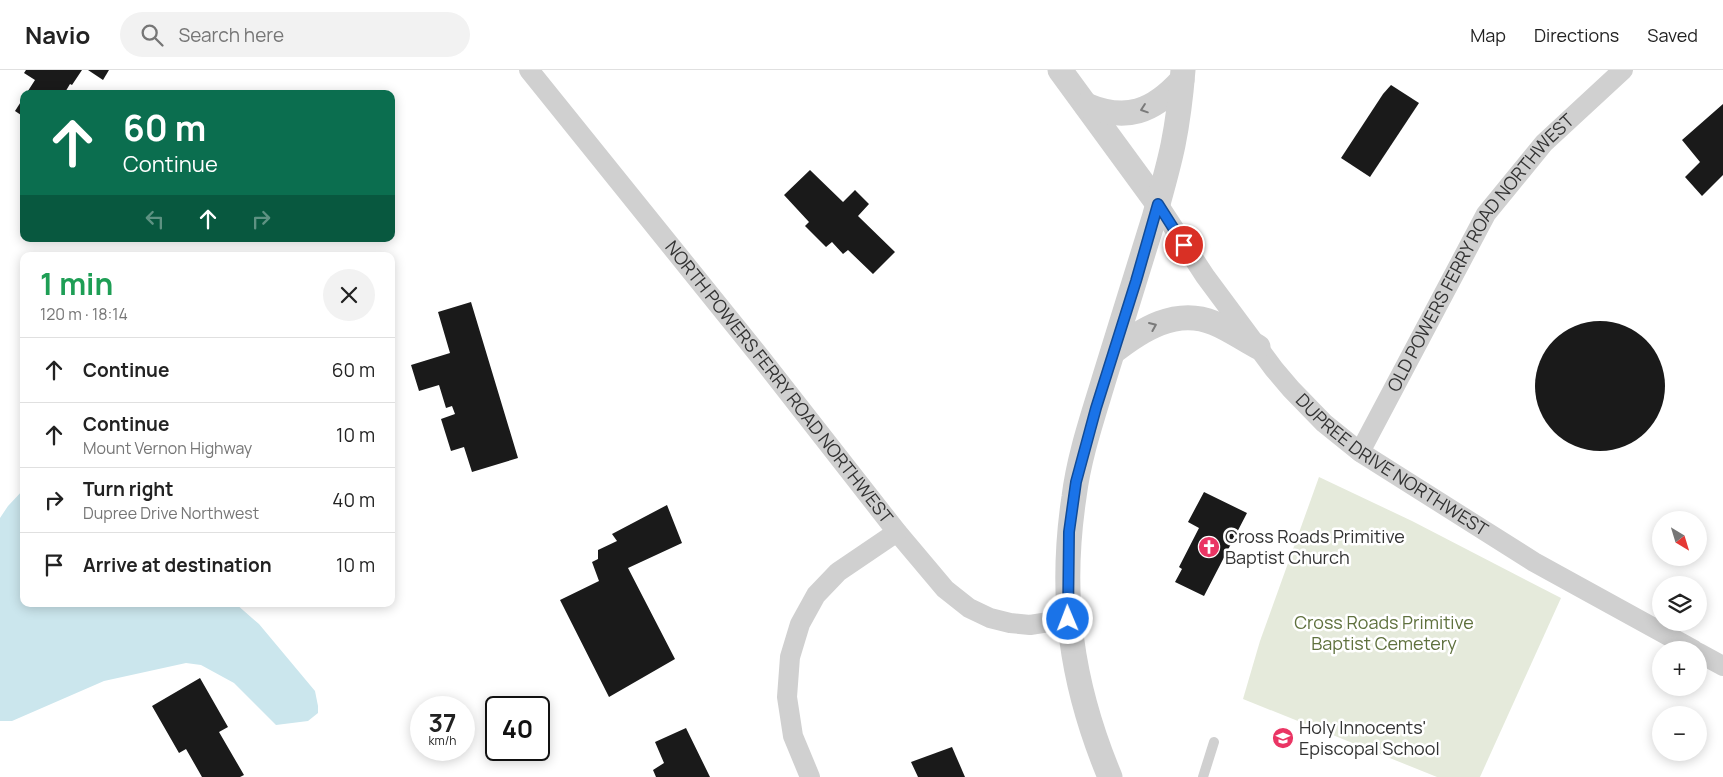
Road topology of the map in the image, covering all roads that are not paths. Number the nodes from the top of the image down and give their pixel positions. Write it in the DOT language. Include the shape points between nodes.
graph roads {
  1 [pos="529,70"];
  2 [pos="1060,70"];
  3 [pos="1623,70"];
  4 [pos="1182,75"];
  5 [pos="1086,105"];
  6 [pos="1158,204"];
  7 [pos="1258,347"];
  8 [pos="1112,352"];
  9 [pos="1360,452"];
  10 [pos="897,532"];
  11 [pos="1068,619"];
  12 [pos="1678,641"];
  13 [pos="1707,657"];
  14 [pos="1723,666"];
  15 [pos="1214,742"];
  16 [pos="810,777"];
  17 [pos="1110,777"];
  18 [pos="1203,777"];
  1 -- 10 [label="street, NORTH POWERS FERRY ROAD NORTHWEST"];
  2 -- 5 [label="street"];
  3 -- 9 [label="street, OLD POWERS FERRY ROAD NORTHWEST" via="1544,143 1486,214"];
  4 -- 5 [label="street, one-way" via="1165,97 1138,112 1112,114"];
  4 -- 6 [label="street" via="1173,146"];
  5 -- 6 [label="street"];
  6 -- 7 [label="street, DUPREE DRIVE NORTHWEST"];
  6 -- 8 [label="street"];
  8 -- 7 [label="street, one-way" via="1145,329 1175,318 1212,322"];
  7 -- 9 [label="street, DUPREE DRIVE NORTHWEST" via="1308,407"];
  8 -- 11 [label="street" via="1082,455 1074,495 1069,532"];
  9 -- 12 [label="street, DUPREE DRIVE NORTHWEST" via="1534,562"];
  10 -- 11 [label="street, NORTH POWERS FERRY ROAD NORTHWEST" via="945,589 969,608 1010,624 1030,625"];
  10 -- 16 [label="street" via="838,572 816,596 800,624 790,657 787,698 794,736"];
  11 -- 17 [label="street" via="1084,704"];
  13 -- 14 [label="street"];
  15 -- 18 [label="lane"];
}
